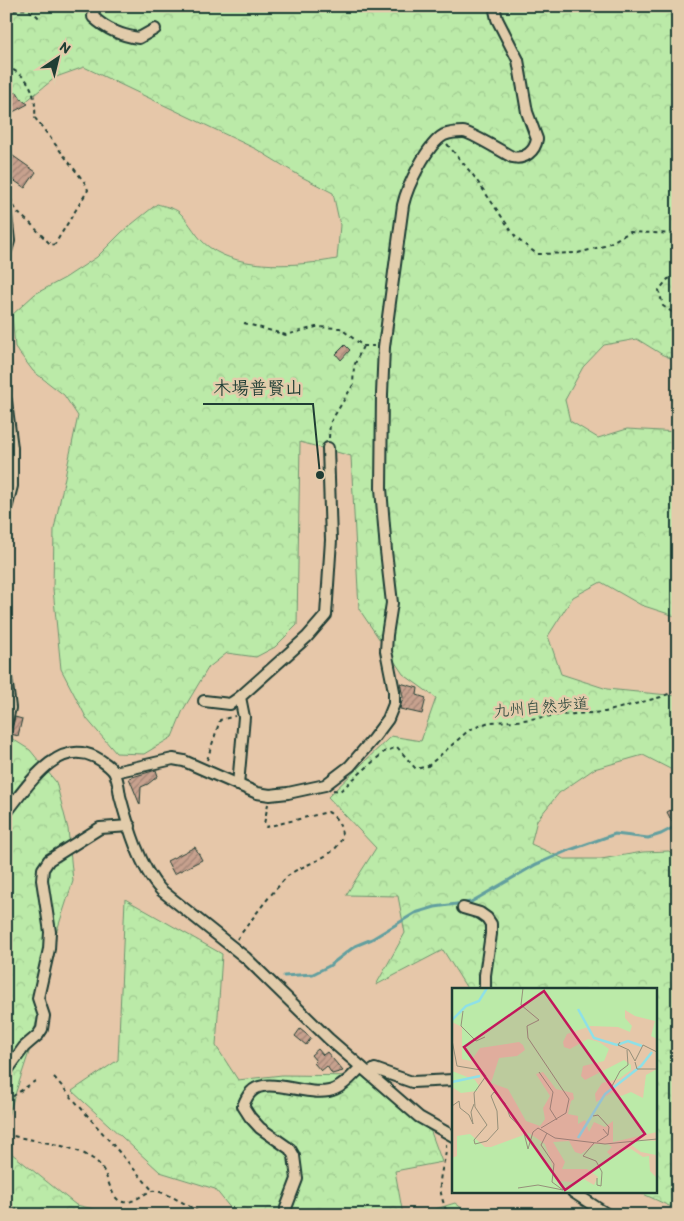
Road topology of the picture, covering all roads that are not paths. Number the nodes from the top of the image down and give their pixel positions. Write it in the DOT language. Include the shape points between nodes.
graph roads {
  1 [pos="94,6"];
  2 [pos="494,6"];
  3 [pos="155,29"];
  4 [pos="6,215"];
  5 [pos="6,251"];
  6 [pos="6,401"];
  7 [pos="328,448"];
  8 [pos="6,509"];
  9 [pos="6,677"];
  10 [pos="240,698"];
  11 [pos="204,701"];
  12 [pos="6,724"];
  13 [pos="115,772"];
  14 [pos="238,785"];
  15 [pos="6,813"];
  16 [pos="130,826"];
  17 [pos="463,908"];
  18 [pos="485,988"];
  19 [pos="365,1070"];
  20 [pos="6,1072"];
  21 [pos="452,1080"];
  22 [pos="449,1134"];
  23 [pos="576,1194"];
  24 [pos="286,1215"];
  25 [pos="608,1215"];
  1 -- 3 [label="street" via="93,17 103,27 121,34 139,38"];
  2 -- 14 [label="street" via="497,20 518,60 536,144 527,155 517,158 465,132 445,135 420,163 406,190 403,205 384,347 381,488 392,603 386,651 394,704 388,719 350,766 325,784 270,795"];
  4 -- 5 [label="street" via="9,241"];
  6 -- 8 [label="street" via="12,448 12,486"];
  7 -- 10 [label="street" via="331,540 326,615 308,637"];
  9 -- 12 [label="street" via="10,708"];
  10 -- 11 [label="street" via="230,704"];
  10 -- 14 [label="street" via="244,717"];
  13 -- 14 [label="street" via="173,760 184,761"];
  13 -- 15 [label="street" via="90,754 73,752 64,755 36,777"];
  13 -- 16 [label="street"];
  16 -- 19 [label="street" via="143,865 154,883 246,958"];
  16 -- 20 [label="street" via="100,828 49,860 43,868 50,932 38,998 44,1016 42,1029"];
  17 -- 18 [label="street" via="480,913 491,924"];
  19 -- 21 [label="street" via="375,1069 412,1082"];
  19 -- 22 [label="street" via="419,1117"];
  19 -- 24 [label="street" via="334,1090 314,1092 268,1085 252,1090 247,1098 243,1106 250,1117 290,1149 294,1156 297,1179"];
  23 -- 25 [label="street"];
}
